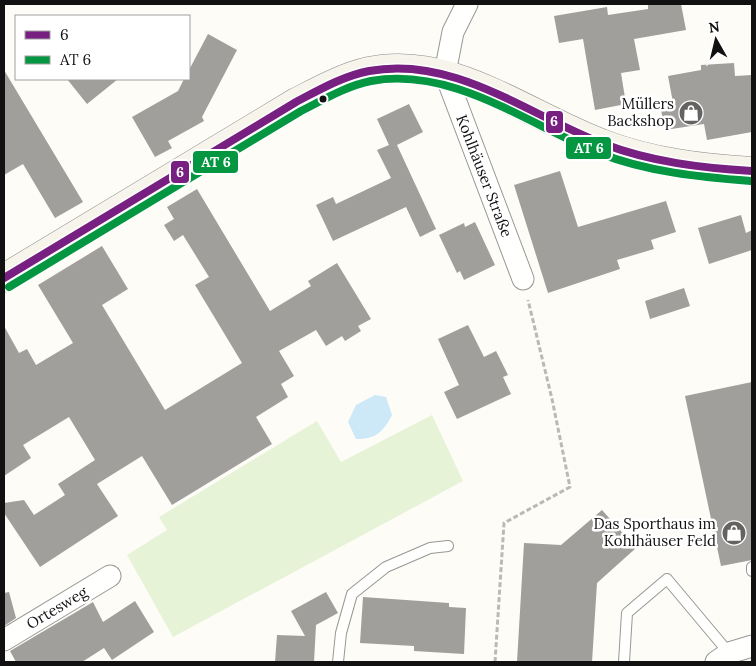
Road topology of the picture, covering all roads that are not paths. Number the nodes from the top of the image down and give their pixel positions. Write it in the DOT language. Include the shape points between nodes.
graph roads {
  1 [pos="467,4"];
  2 [pos="445,73"];
  3 [pos="752,171"];
  4 [pos="4,278"];
  5 [pos="522,279"];
  6 [pos="448,546"];
  7 [pos="110,576"];
  8 [pos="4,640"];
  9 [pos="752,646"];
  10 [pos="723,658"];
  11 [pos="338,662"];
  12 [pos="624,662"];
  1 -- 2 [label="street" via="453,32"];
  2 -- 3 [label="main road" via="568,129 632,153 687,166"];
  2 -- 4 [label="main road" via="397,67 341,80 296,102"];
  2 -- 5 [label="street, Kohlhäuser Straße"];
  6 -- 11 [label="lane" via="430,548 386,567 352,594 340,633"];
  7 -- 8 [label="street, Ortesweg"];
  9 -- 10 [label="street"];
  10 -- 12 [label="lane" via="667,579 627,613"];
}
